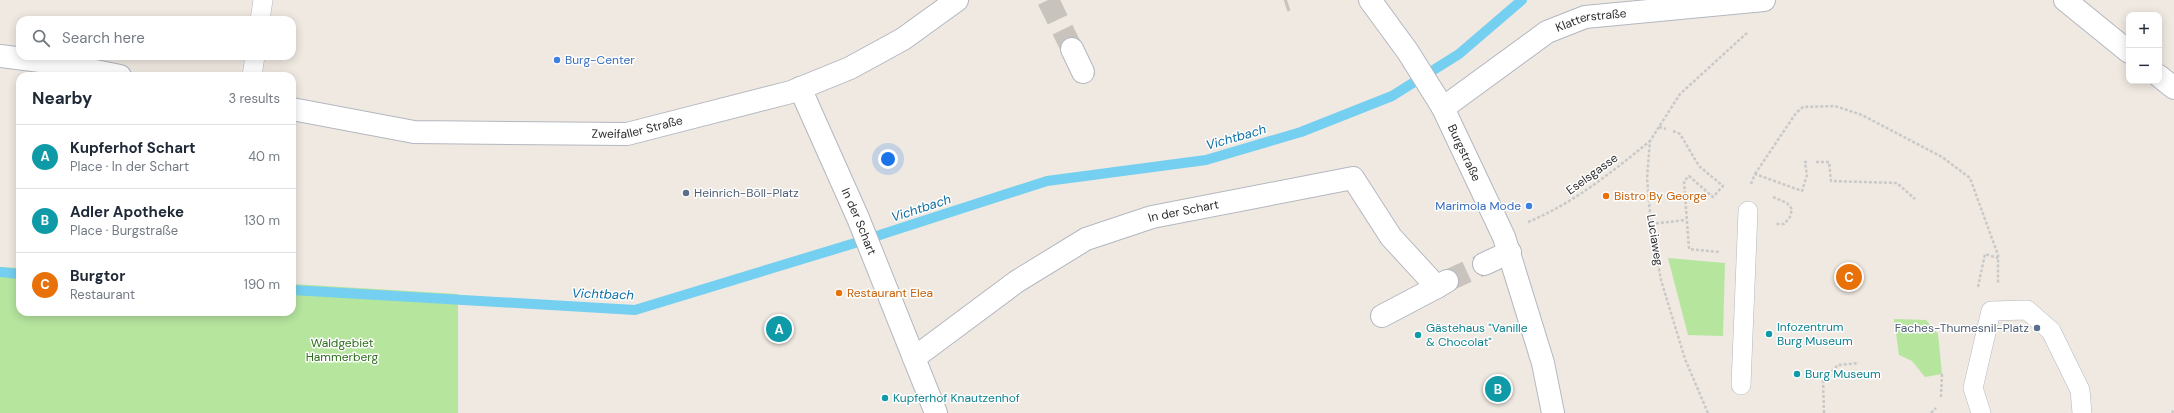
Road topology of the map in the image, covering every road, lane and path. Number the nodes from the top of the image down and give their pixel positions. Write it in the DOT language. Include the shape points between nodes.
graph roads {
  1 [pos="263,0"];
  2 [pos="957,0"];
  3 [pos="1370,0"];
  4 [pos="1764,0"];
  5 [pos="2064,0"];
  6 [pos="261,16"];
  7 [pos="1752,29"];
  8 [pos="1072,50"];
  9 [pos="2126,50"];
  10 [pos="0,56"];
  11 [pos="16,58"];
  12 [pos="32,60"];
  13 [pos="254,60"];
  14 [pos="100,72"];
  15 [pos="253,72"];
  16 [pos="1083,72"];
  17 [pos="2162,78"];
  18 [pos="800,88"];
  19 [pos="2174,88"];
  20 [pos="1444,108"];
  21 [pos="296,110"];
  22 [pos="1659,127"];
  23 [pos="1666,129"];
  24 [pos="1673,131"];
  25 [pos="1650,141"];
  26 [pos="1807,162"];
  27 [pos="1816,162"];
  28 [pos="1755,174"];
  29 [pos="1777,182"];
  30 [pos="1914,199"];
  31 [pos="1748,211"];
  32 [pos="1542,216"];
  33 [pos="1686,220"];
  34 [pos="1651,224"];
  35 [pos="1719,245"];
  36 [pos="1510,252"];
  37 [pos="1998,258"];
  38 [pos="1484,264"];
  39 [pos="1978,287"];
  40 [pos="1998,311"];
  41 [pos="1382,316"];
  42 [pos="914,358"];
  43 [pos="1859,364"];
  44 [pos="1942,374"];
  45 [pos="1741,385"];
  46 [pos="1941,397"];
  47 [pos="1936,408"];
  48 [pos="2174,409"];
  49 [pos="936,413"];
  50 [pos="1553,413"];
  51 [pos="1708,413"];
  52 [pos="1824,413"];
  53 [pos="1930,413"];
  54 [pos="1981,413"];
  55 [pos="2082,413"];
  56 [pos="2172,413"];
  1 -- 6 [label="lane"];
  2 -- 18 [label="street, Zweifaller Straße" via="903,39 850,68"];
  3 -- 20 [label="street, Burgstraße"];
  4 -- 20 [label="street, Klatterstraße" via="1585,17 1547,32"];
  5 -- 9 [label="street"];
  7 -- 22 [label="path, Luciaweg" via="1680,94"];
  8 -- 16 [label="street"];
  10 -- 11 [label="street"];
  12 -- 14 [label="street"];
  13 -- 15 [label="lane"];
  17 -- 19 [label="street"];
  18 -- 21 [label="street, Zweifaller Straße" via="627,134 414,132"];
  18 -- 42 [label="street, In der Schart" via="850,214 874,258"];
  20 -- 36 [label="street, Burgstraße"];
  22 -- 23 [label="path"];
  22 -- 25 [label="path, Luciaweg"];
  24 -- 33 [label="path" via="1680,134 1698,166 1723,186 1714,197 1689,176 1684,181"];
  25 -- 32 [label="path, Eselsgasse" via="1600,181 1571,201"];
  25 -- 34 [label="path, Luciaweg" via="1647,178"];
  26 -- 29 [label="path" via="1802,191"];
  27 -- 30 [label="path" via="1829,162 1831,181 1897,183"];
  28 -- 37 [label="path" via="1796,113 1803,107 1842,108 1862,115 1942,157 1970,178"];
  31 -- 45 [label="lane"];
  33 -- 34 [label="path"];
  33 -- 35 [label="path" via="1689,249 1719,252"];
  34 -- 51 [label="path, Luciaweg" via="1670,314 1685,359"];
  36 -- 38 [label="street"];
  36 -- 50 [label="street, Burgstraße" via="1543,364"];
  37 -- 39 [label="path" via="1985,254"];
  37 -- 40 [label="path"];
  40 -- 54 [label="lane" via="1992,311 1972,388"];
  40 -- 55 [label="lane" via="2027,310 2051,331 2080,390"];
  41 -- 42 [label="street, In der Schart" via="1442,284 1391,237 1353,178 1152,217 1086,239 1016,282"];
  42 -- 49 [label="street, In der Schart"];
  43 -- 52 [label="path" via="1838,365 1823,380"];
  44 -- 46 [label="path"];
  47 -- 53 [label="path"];
  48 -- 56 [label="path"];
}
